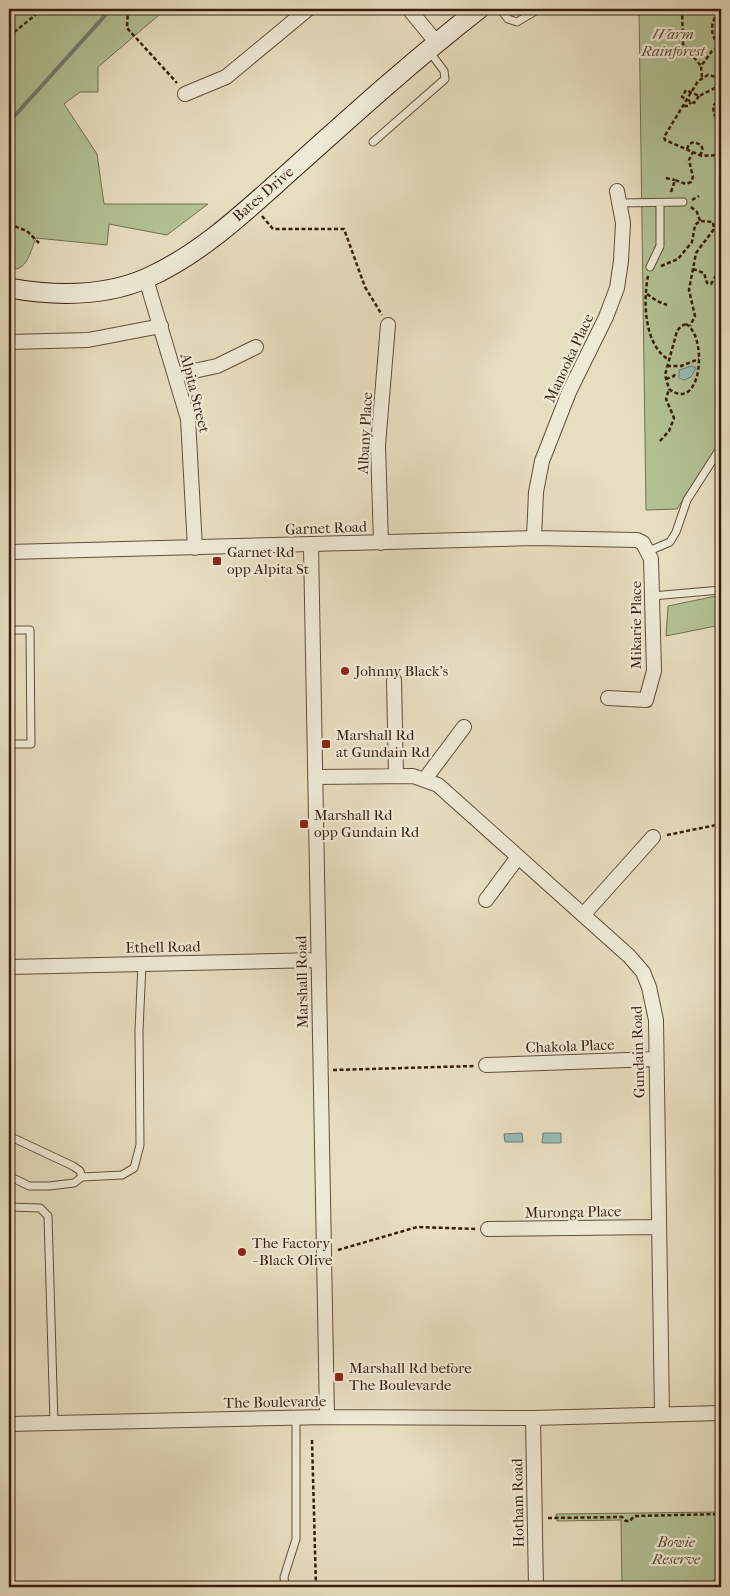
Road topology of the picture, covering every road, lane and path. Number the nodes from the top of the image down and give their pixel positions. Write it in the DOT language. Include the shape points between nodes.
graph roads {
  1 [pos="43,9"];
  2 [pos="128,9"];
  3 [pos="308,9"];
  4 [pos="409,9"];
  5 [pos="479,9"];
  6 [pos="500,9"];
  7 [pos="539,9"];
  8 [pos="682,9"];
  9 [pos="721,16"];
  10 [pos="9,36"];
  11 [pos="432,46"];
  12 [pos="721,46"];
  13 [pos="701,66"];
  14 [pos="702,77"];
  15 [pos="721,78"];
  16 [pos="721,85"];
  17 [pos="692,92"];
  18 [pos="185,94"];
  19 [pos="699,96"];
  20 [pos="721,98"];
  21 [pos="689,101"];
  22 [pos="721,128"];
  23 [pos="373,142"];
  24 [pos="687,149"];
  25 [pos="721,150"];
  26 [pos="693,152"];
  27 [pos="700,155"];
  28 [pos="666,178"];
  29 [pos="675,180"];
  30 [pos="618,197"];
  31 [pos="683,202"];
  32 [pos="663,203"];
  33 [pos="252,205"];
  34 [pos="700,221"];
  35 [pos="9,224"];
  36 [pos="39,243"];
  37 [pos="650,267"];
  38 [pos="693,269"];
  39 [pos="721,270"];
  40 [pos="146,278"];
  41 [pos="9,288"];
  42 [pos="646,293"];
  43 [pos="667,304"];
  44 [pos="388,325"];
  45 [pos="161,326"];
  46 [pos="690,326"];
  47 [pos="9,342"];
  48 [pos="256,347"];
  49 [pos="699,359"];
  50 [pos="669,360"];
  51 [pos="667,366"];
  52 [pos="676,372"];
  53 [pos="175,375"];
  54 [pos="666,379"];
  55 [pos="669,389"];
  56 [pos="660,441"];
  57 [pos="721,447"];
  58 [pos="534,538"];
  59 [pos="381,543"];
  60 [pos="311,546"];
  61 [pos="646,547"];
  62 [pos="195,548"];
  63 [pos="9,552"];
  64 [pos="721,590"];
  65 [pos="652,596"];
  66 [pos="9,630"];
  67 [pos="394,680"];
  68 [pos="608,698"];
  69 [pos="464,727"];
  70 [pos="9,744"];
  71 [pos="396,775"];
  72 [pos="315,777"];
  73 [pos="426,779"];
  74 [pos="721,824"];
  75 [pos="653,838"];
  76 [pos="518,857"];
  77 [pos="486,900"];
  78 [pos="584,914"];
  79 [pos="318,960"];
  80 [pos="142,964"];
  81 [pos="9,967"];
  82 [pos="656,1059"];
  83 [pos="486,1064"];
  84 [pos="321,1070"];
  85 [pos="9,1136"];
  86 [pos="9,1176"];
  87 [pos="82,1177"];
  88 [pos="9,1207"];
  89 [pos="658,1227"];
  90 [pos="488,1230"];
  91 [pos="325,1254"];
  92 [pos="721,1413"];
  93 [pos="662,1415"];
  94 [pos="327,1417"];
  95 [pos="296,1418"];
  96 [pos="532,1418"];
  97 [pos="54,1423"];
  98 [pos="9,1424"];
  99 [pos="312,1440"];
  100 [pos="721,1514"];
  101 [pos="534,1518"];
  102 [pos="285,1587"];
  103 [pos="316,1587"];
  104 [pos="536,1587"];
  1 -- 10 [label="path"];
  2 -- 18 [label="path" via="128,28 167,69"];
  3 -- 18 [label="street" via="226,77"];
  4 -- 11 [label="street"];
  5 -- 11 [label="main road, Bates Drive"];
  6 -- 7 [label="lane" via="508,19 517,22"];
  8 -- 13 [label="path" via="683,44"];
  9 -- 12 [label="path" via="714,17 712,31"];
  11 -- 23 [label="lane" via="445,79"];
  11 -- 33 [label="main road, Bates Drive"];
  12 -- 13 [label="path" via="712,51"];
  13 -- 14 [label="path"];
  14 -- 15 [label="path" via="713,74"];
  14 -- 17 [label="path"];
  16 -- 19 [label="path"];
  17 -- 19 [label="path"];
  17 -- 21 [label="path"];
  17 -- 21 [label="path" via="686,90 682,97"];
  19 -- 21 [label="path" via="696,103"];
  20 -- 22 [label="path" via="713,106"];
  21 -- 24 [label="path" via="664,137"];
  24 -- 26 [label="path"];
  24 -- 27 [label="path" via="694,142 702,145"];
  25 -- 27 [label="path" via="717,156"];
  26 -- 27 [label="path"];
  26 -- 29 [label="path" via="689,160 691,182 686,184"];
  28 -- 29 [label="path"];
  29 -- 32 [label="path"];
  30 -- 32 [label="lane"];
  30 -- 58 [label="street, Manooka Place" via="622,223 617,288 542,461 537,484"];
  31 -- 32 [label="lane"];
  31 -- 34 [label="path" via="697,212"];
  32 -- 37 [label="lane" via="660,246"];
  33 -- 40 [label="main road, Bates Drive" via="206,243"];
  33 -- 44 [label="path" via="273,229 344,229 365,286"];
  34 -- 37 [label="path" via="695,225 692,242 678,259 670,264"];
  34 -- 38 [label="path" via="708,220 714,225 697,248"];
  35 -- 36 [label="path" via="27,231"];
  37 -- 42 [label="path"];
  38 -- 39 [label="path" via="704,273 707,283 711,284"];
  38 -- 46 [label="path" via="689,290 695,316"];
  40 -- 41 [label="main road, Bates Drive" via="112,289 89,292 55,293"];
  40 -- 45 [label="street, Alpita Street"];
  42 -- 43 [label="path"];
  42 -- 50 [label="path" via="650,333 656,348"];
  44 -- 59 [label="street, Albany Place" via="378,445"];
  45 -- 47 [label="street" via="88,340"];
  45 -- 53 [label="street, Alpita Street"];
  46 -- 49 [label="path"];
  46 -- 50 [label="path" via="681,326"];
  48 -- 53 [label="street" via="217,366"];
  49 -- 51 [label="path" via="681,366"];
  49 -- 55 [label="path" via="694,386 688,392 680,394"];
  50 -- 51 [label="path"];
  51 -- 54 [label="path"];
  52 -- 54 [label="path"];
  53 -- 62 [label="street, Alpita Street" via="190,428"];
  54 -- 55 [label="path"];
  55 -- 56 [label="path" via="666,399 674,418"];
  57 -- 61 [label="lane" via="687,500 670,542"];
  58 -- 59 [label="street, Garnet Road"];
  58 -- 61 [label="street, Garnet Road" via="628,538"];
  59 -- 60 [label="street, Garnet Road"];
  60 -- 62 [label="street, Garnet Road"];
  60 -- 72 [label="street, Marshall Road"];
  61 -- 65 [label="street, Mikarie Place" via="652,567"];
  62 -- 63 [label="street, Garnet Road"];
  64 -- 65 [label="lane"];
  65 -- 68 [label="street, Mikarie Place" via="654,671 646,700"];
  66 -- 70 [label="lane" via="30,630 31,744"];
  67 -- 71 [label="street"];
  69 -- 73 [label="street"];
  71 -- 72 [label="street, Gundain Road"];
  71 -- 73 [label="street, Gundain Road"];
  72 -- 79 [label="street, Marshall Road"];
  73 -- 76 [label="street, Gundain Road" via="450,794"];
  74 -- 75 [label="path"];
  75 -- 78 [label="street"];
  76 -- 77 [label="street"];
  76 -- 78 [label="street, Gundain Road"];
  78 -- 82 [label="street, Gundain Road" via="643,972 654,1002"];
  79 -- 80 [label="street, Ethell Road"];
  79 -- 84 [label="street, Marshall Road"];
  80 -- 81 [label="street, Ethell Road"];
  80 -- 87 [label="lane" via="139,1156 134,1168 122,1175"];
  82 -- 83 [label="street, Chakola Place"];
  82 -- 89 [label="street, Gundain Road"];
  83 -- 84 [label="path" via="462,1068"];
  84 -- 91 [label="street, Marshall Road"];
  85 -- 87 [label="lane" via="72,1166 80,1171"];
  86 -- 87 [label="lane" via="36,1186 74,1182"];
  88 -- 97 [label="lane" via="40,1208 48,1216"];
  89 -- 90 [label="street, Muronga Place"];
  89 -- 93 [label="street, Gundain Road"];
  90 -- 91 [label="path" via="417,1228"];
  91 -- 94 [label="street, Marshall Road"];
  92 -- 93 [label="street, The Boulevarde"];
  93 -- 96 [label="street, The Boulevarde"];
  94 -- 95 [label="street, The Boulevarde"];
  94 -- 96 [label="street, The Boulevarde"];
  95 -- 97 [label="street, The Boulevarde"];
  95 -- 102 [label="lane" via="296,1539 284,1577"];
  96 -- 101 [label="street, Hotham Road"];
  97 -- 98 [label="street, The Boulevarde"];
  99 -- 103 [label="path"];
  100 -- 101 [label="path" via="634,1516 630,1521 622,1517"];
  101 -- 104 [label="street, Hotham Road"];
}
